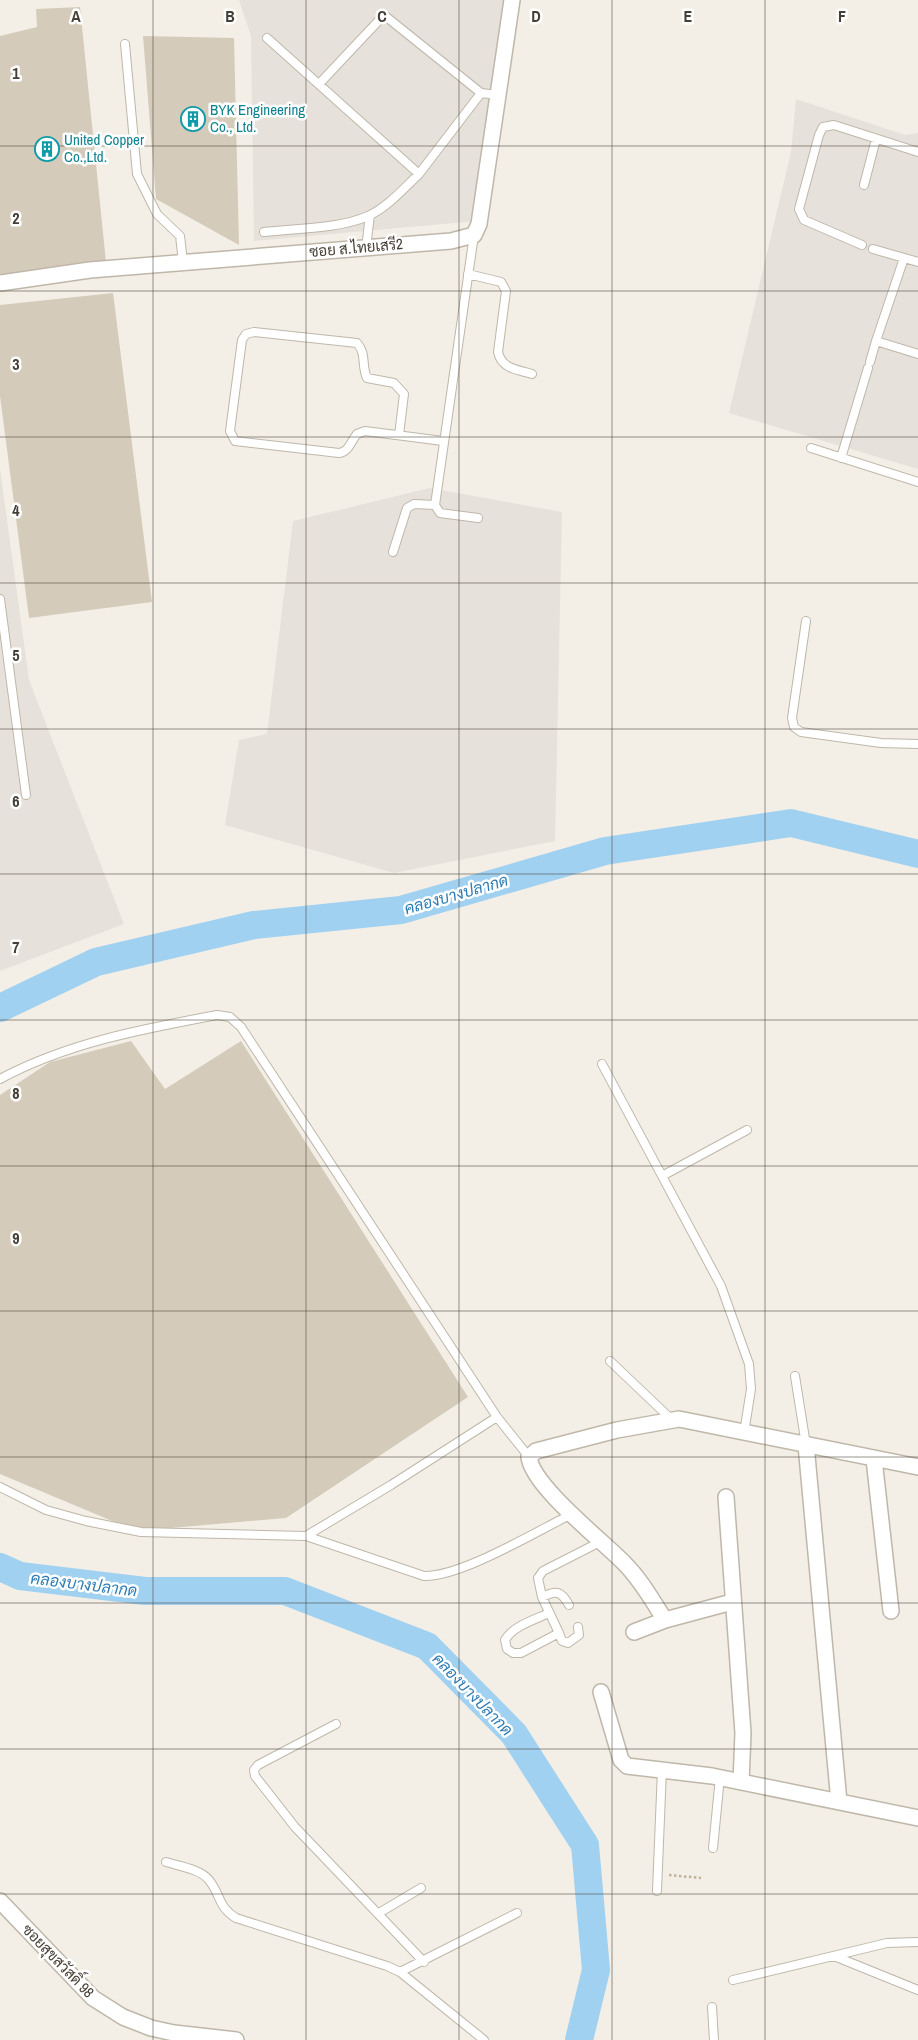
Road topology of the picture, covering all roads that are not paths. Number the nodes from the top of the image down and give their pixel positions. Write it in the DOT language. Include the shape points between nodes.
graph roads {
  1 [pos="512,0"];
  2 [pos="267,38"];
  3 [pos="125,44"];
  4 [pos="319,84"];
  5 [pos="481,93"];
  6 [pos="498,95"];
  7 [pos="876,139"];
  8 [pos="918,152"];
  9 [pos="419,174"];
  10 [pos="864,185"];
  11 [pos="370,215"];
  12 [pos="264,232"];
  13 [pos="474,234"];
  14 [pos="862,245"];
  15 [pos="366,248"];
  16 [pos="873,249"];
  17 [pos="904,258"];
  18 [pos="183,262"];
  19 [pos="918,262"];
  20 [pos="468,274"];
  21 [pos="0,283"];
  22 [pos="876,341"];
  23 [pos="918,354"];
  24 [pos="532,374"];
  25 [pos="400,435"];
  26 [pos="443,441"];
  27 [pos="811,448"];
  28 [pos="841,458"];
  29 [pos="918,482"];
  30 [pos="435,505"];
  31 [pos="478,518"];
  32 [pos="394,552"];
  33 [pos="0,599"];
  34 [pos="806,621"];
  35 [pos="918,744"];
  36 [pos="26,795"];
  37 [pos="602,1064"];
  38 [pos="0,1079"];
  39 [pos="747,1130"];
  40 [pos="662,1176"];
  41 [pos="610,1361"];
  42 [pos="795,1376"];
  43 [pos="497,1417"];
  44 [pos="671,1419"];
  45 [pos="744,1433"];
  46 [pos="806,1445"];
  47 [pos="529,1457"];
  48 [pos="874,1459"];
  49 [pos="918,1467"];
  50 [pos="0,1487"];
  51 [pos="726,1497"];
  52 [pos="572,1514"];
  53 [pos="306,1536"];
  54 [pos="600,1542"];
  55 [pos="542,1597"];
  56 [pos="732,1602"];
  57 [pos="570,1605"];
  58 [pos="891,1611"];
  59 [pos="549,1613"];
  60 [pos="664,1620"];
  61 [pos="578,1627"];
  62 [pos="634,1632"];
  63 [pos="559,1633"];
  64 [pos="601,1692"];
  65 [pos="336,1724"];
  66 [pos="662,1768"];
  67 [pos="720,1778"];
  68 [pos="741,1782"];
  69 [pos="840,1802"];
  70 [pos="918,1818"];
  71 [pos="713,1848"];
  72 [pos="166,1862"];
  73 [pos="422,1888"];
  74 [pos="657,1891"];
  75 [pos="0,1901"];
  76 [pos="380,1913"];
  77 [pos="517,1913"];
  78 [pos="918,1942"];
  79 [pos="833,1956"];
  80 [pos="424,1962"];
  81 [pos="400,1972"];
  82 [pos="733,1980"];
  83 [pos="918,1990"];
  84 [pos="712,2007"];
  85 [pos="236,2040"];
  86 [pos="484,2040"];
  87 [pos="714,2040"];
  1 -- 6 [label="street"];
  2 -- 4 [label="lane"];
  3 -- 18 [label="lane" via="137,174 157,214 180,236"];
  4 -- 5 [label="lane" via="384,15"];
  4 -- 9 [label="lane"];
  5 -- 6 [label="lane"];
  5 -- 9 [label="lane"];
  6 -- 13 [label="street" via="479,224"];
  7 -- 8 [label="lane"];
  7 -- 10 [label="lane"];
  7 -- 14 [label="lane" via="834,125 823,127 799,209 804,220"];
  9 -- 11 [label="lane"];
  11 -- 12 [label="lane" via="352,222"];
  11 -- 15 [label="lane"];
  13 -- 15 [label="street, ซอย ส.ไทยเสรี2" via="451,241"];
  13 -- 20 [label="lane"];
  15 -- 18 [label="street, ซอย ส.ไทยเสรี2"];
  16 -- 17 [label="lane"];
  17 -- 19 [label="lane"];
  17 -- 22 [label="lane"];
  18 -- 21 [label="street, ซอย ส.ไทยเสรี2" via="90,270"];
  20 -- 24 [label="lane" via="501,282 506,291 498,352 500,360 503,365"];
  20 -- 26 [label="lane"];
  22 -- 23 [label="lane"];
  22 -- 28 [label="lane"];
  25 -- 25 [label="lane" via="404,394 394,383 367,378 365,356 357,343 254,332 246,334 242,340 230,431 235,441 344,453 357,434 365,431"];
  25 -- 26 [label="lane"];
  26 -- 30 [label="lane"];
  27 -- 28 [label="lane"];
  28 -- 29 [label="lane"];
  30 -- 31 [label="lane" via="440,513"];
  30 -- 32 [label="lane" via="414,504 407,508"];
  33 -- 36 [label="lane"];
  34 -- 35 [label="lane" via="792,718 794,727 800,732 881,743"];
  37 -- 40 [label="lane"];
  38 -- 43 [label="lane" via="82,1044 217,1015 230,1017 240,1027"];
  39 -- 40 [label="lane"];
  40 -- 45 [label="lane" via="721,1286 749,1364 751,1389"];
  41 -- 44 [label="lane"];
  42 -- 46 [label="lane"];
  43 -- 47 [label="lane"];
  43 -- 53 [label="lane"];
  44 -- 45 [label="street"];
  44 -- 47 [label="street" via="545,1449"];
  45 -- 46 [label="street"];
  46 -- 48 [label="street"];
  46 -- 69 [label="street"];
  47 -- 52 [label="street" via="529,1464 538,1476"];
  48 -- 49 [label="street"];
  48 -- 58 [label="street"];
  50 -- 53 [label="lane" via="46,1510 141,1532"];
  51 -- 56 [label="street"];
  52 -- 53 [label="lane" via="472,1563 444,1575 433,1576 424,1576"];
  52 -- 54 [label="street"];
  54 -- 55 [label="lane" via="543,1571 538,1578"];
  54 -- 60 [label="street" via="641,1582"];
  55 -- 57 [label="lane" via="558,1592"];
  55 -- 59 [label="lane"];
  56 -- 60 [label="street"];
  56 -- 68 [label="street" via="742,1733"];
  59 -- 63 [label="lane"];
  59 -- 63 [label="lane" via="508,1635 505,1640 507,1649 513,1654 521,1653"];
  60 -- 62 [label="street"];
  61 -- 63 [label="lane" via="578,1638 568,1642 562,1640"];
  64 -- 66 [label="street" via="621,1760 627,1766"];
  65 -- 76 [label="lane" via="258,1766 254,1776 295,1828"];
  66 -- 67 [label="street"];
  66 -- 74 [label="lane"];
  67 -- 68 [label="street"];
  67 -- 71 [label="lane"];
  68 -- 69 [label="street"];
  69 -- 70 [label="street"];
  72 -- 81 [label="lane" via="202,1874 226,1911 236,1918"];
  73 -- 76 [label="lane"];
  75 -- 85 [label="street, ซอยสุขสวัสดิ์ 98" via="93,1998 123,2017 174,2033"];
  76 -- 80 [label="lane"];
  77 -- 80 [label="lane"];
  78 -- 79 [label="lane" via="886,1943"];
  79 -- 82 [label="lane"];
  79 -- 83 [label="lane"];
  80 -- 81 [label="lane"];
  81 -- 86 [label="lane"];
  84 -- 87 [label="lane"];
}
